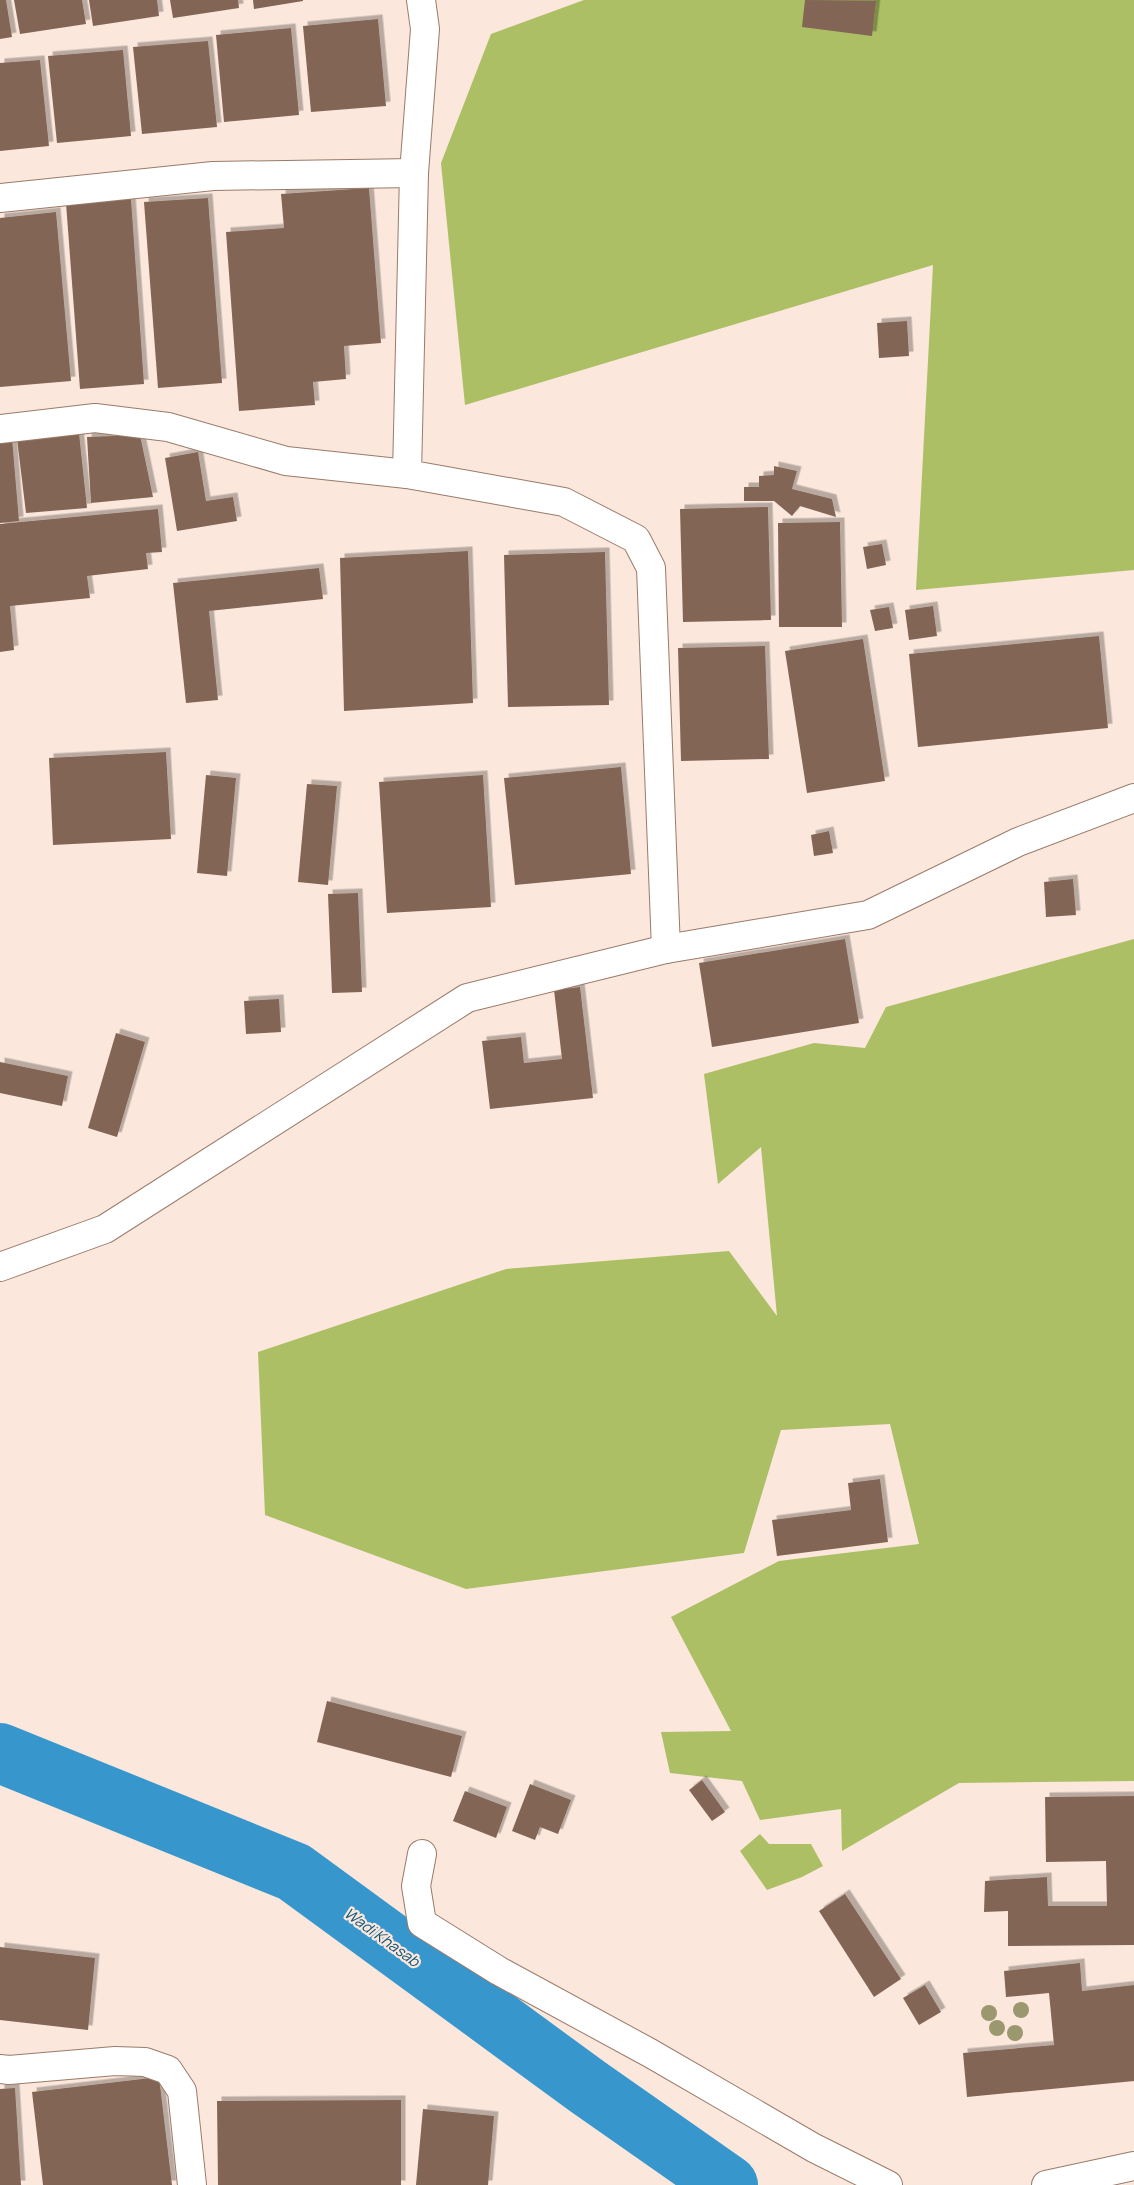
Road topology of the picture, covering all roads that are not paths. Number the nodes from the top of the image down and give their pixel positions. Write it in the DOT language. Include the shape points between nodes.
graph roads {
  1 [pos="421,0"];
  2 [pos="414,173"];
  3 [pos="0,198"];
  4 [pos="0,429"];
  5 [pos="407,474"];
  6 [pos="1134,798"];
  7 [pos="666,949"];
  8 [pos="0,1267"];
  9 [pos="422,1854"];
  10 [pos="0,2069"];
  11 [pos="1134,2166"];
  12 [pos="192,2185"];
  13 [pos="888,2185"];
  14 [pos="1046,2185"];
  1 -- 2 [label="street" via="425,28"];
  2 -- 3 [label="street" via="213,176"];
  2 -- 5 [label="street"];
  4 -- 5 [label="street" via="95,418 168,427 286,461"];
  5 -- 7 [label="street" via="564,502 636,539 651,568"];
  6 -- 7 [label="street" via="1018,842 868,915"];
  7 -- 8 [label="street" via="467,998 105,1229"];
  9 -- 13 [label="street" via="416,1886 422,1923 814,2148"];
  10 -- 12 [label="street" via="115,2061 145,2062 168,2070 182,2091"];
  11 -- 14 [label="street"];
}
